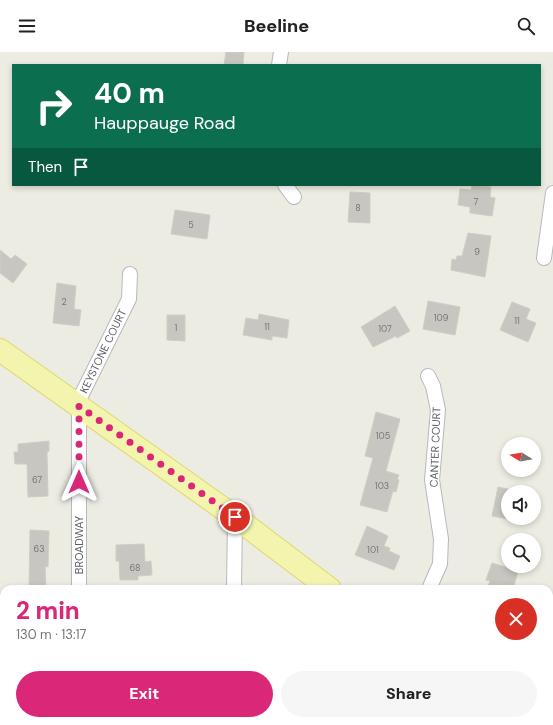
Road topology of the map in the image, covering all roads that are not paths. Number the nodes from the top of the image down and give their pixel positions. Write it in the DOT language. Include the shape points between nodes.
graph roads {
  1 [pos="280,52"];
  2 [pos="279,64"];
  3 [pos="286,186"];
  4 [pos="553,193"];
  5 [pos="294,197"];
  6 [pos="544,258"];
  7 [pos="130,274"];
  8 [pos="0,350"];
  9 [pos="428,376"];
  10 [pos="78,405"];
  11 [pos="235,517"];
  12 [pos="79,585"];
  13 [pos="234,585"];
  14 [pos="325,585"];
  15 [pos="430,585"];
  1 -- 2 [label="street"];
  3 -- 5 [label="street"];
  4 -- 6 [label="street"];
  7 -- 10 [label="street, KEYSTONE COURT" via="129,299"];
  8 -- 10 [label="main road"];
  9 -- 15 [label="street, CANTER COURT" via="438,410 432,480 441,539 440,564"];
  10 -- 11 [label="main road"];
  10 -- 12 [label="street, BROADWAY"];
  11 -- 13 [label="street"];
  11 -- 14 [label="main road"];
}
